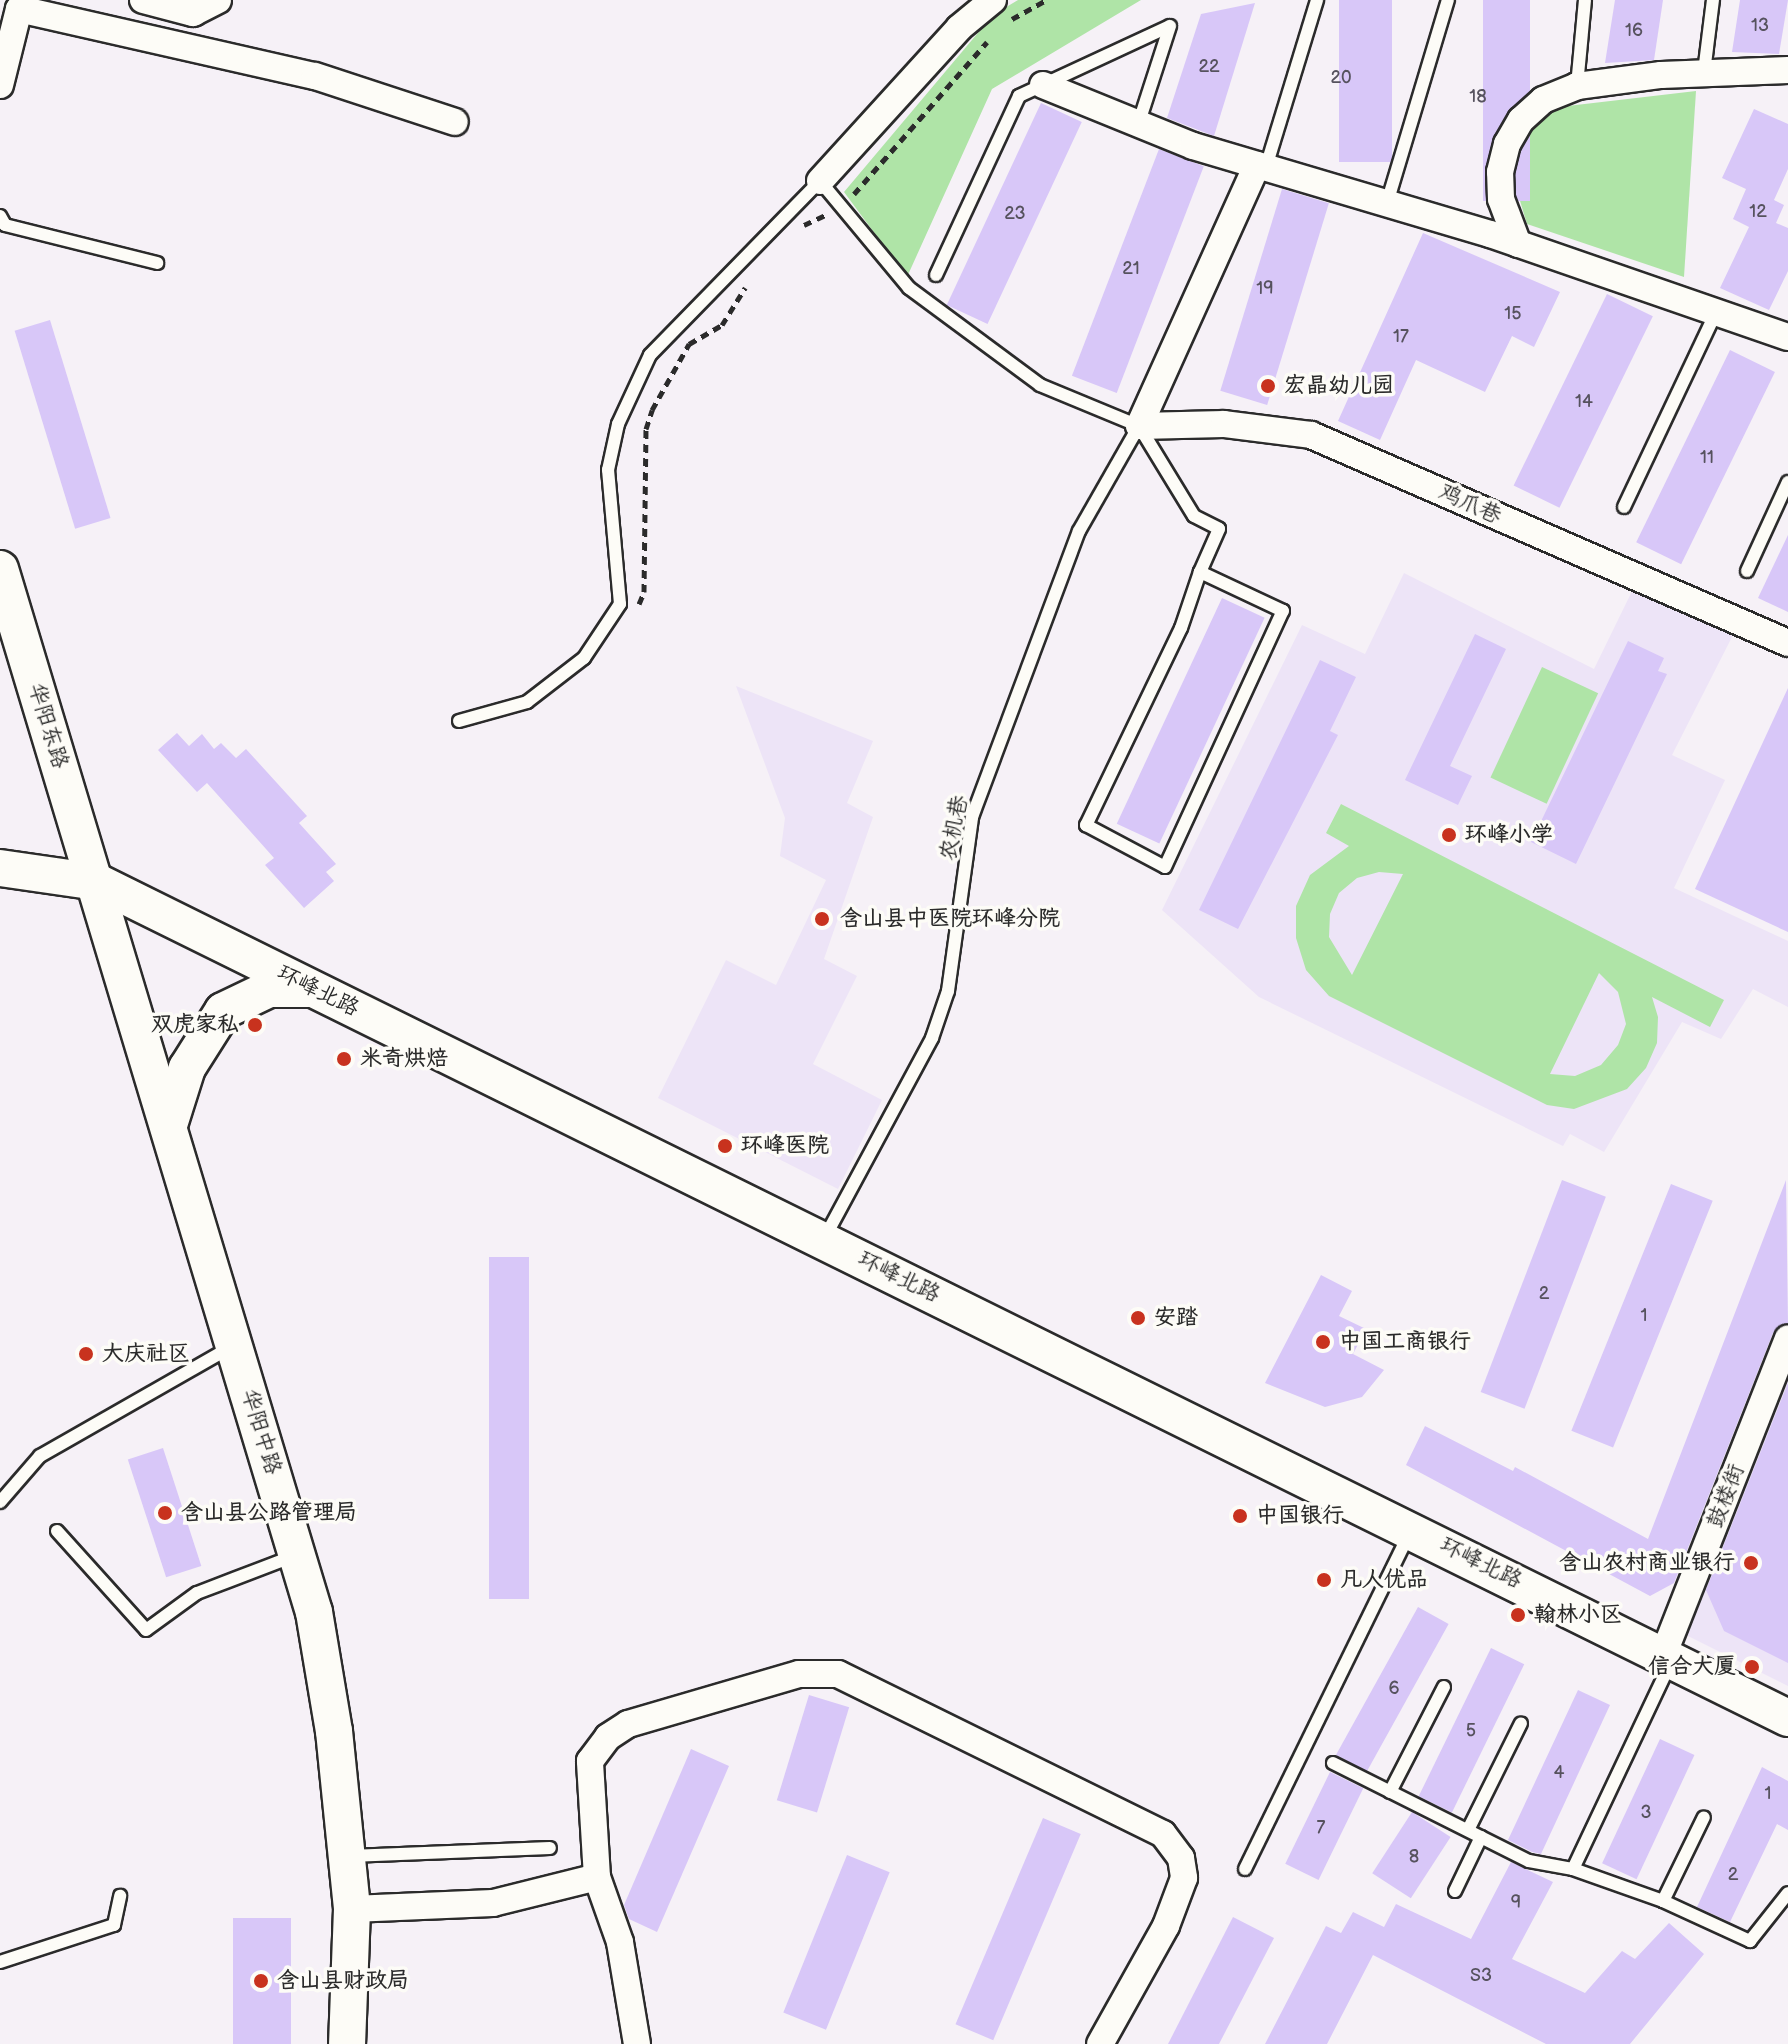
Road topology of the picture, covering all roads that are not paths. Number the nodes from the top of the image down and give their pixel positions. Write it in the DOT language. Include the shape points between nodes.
graph roads {
  1 [pos="143,0"];
  2 [pos="218,0"];
  3 [pos="993,0"];
  4 [pos="1317,0"];
  5 [pos="1448,0"];
  6 [pos="1585,0"];
  7 [pos="1713,0"];
  8 [pos="1788,70"];
  9 [pos="1704,72"];
  10 [pos="0,85"];
  11 [pos="1043,85"];
  12 [pos="1577,86"];
  13 [pos="455,122"];
  14 [pos="1138,125"];
  15 [pos="1261,166"];
  16 [pos="820,181"];
  17 [pos="1387,203"];
  18 [pos="0,216"];
  19 [pos="1518,244"];
  20 [pos="157,263"];
  21 [pos="936,275"];
  22 [pos="1716,312"];
  23 [pos="1788,337"];
  24 [pos="1139,426"];
  25 [pos="1788,482"];
  26 [pos="1624,507"];
  27 [pos="0,569"];
  28 [pos="1747,571"];
  29 [pos="1200,572"];
  30 [pos="1788,643"];
  31 [pos="459,721"];
  32 [pos="0,868"];
  33 [pos="97,882"];
  34 [pos="312,989"];
  35 [pos="169,1125"];
  36 [pos="824,1240"];
  37 [pos="1788,1339"];
  38 [pos="235,1344"];
  39 [pos="0,1502"];
  40 [pos="1411,1529"];
  41 [pos="57,1531"];
  42 [pos="298,1555"];
  43 [pos="1668,1655"];
  44 [pos="1444,1687"];
  45 [pos="1788,1718"];
  46 [pos="1521,1723"];
  47 [pos="1333,1763"];
  48 [pos="1390,1792"];
  49 [pos="1704,1817"];
  50 [pos="1468,1830"];
  51 [pos="1481,1837"];
  52 [pos="550,1848"];
  53 [pos="347,1857"];
  54 [pos="1245,1869"];
  55 [pos="1573,1869"];
  56 [pos="597,1877"];
  57 [pos="1455,1891"];
  58 [pos="1788,1893"];
  59 [pos="120,1896"];
  60 [pos="1663,1901"];
  61 [pos="352,1909"];
  62 [pos="0,1962"];
  63 [pos="347,2044"];
  64 [pos="637,2044"];
  65 [pos="1100,2044"];
  1 -- 2 [label="street" via="193,13"];
  3 -- 16 [label="street" via="959,28"];
  4 -- 15 [label="lane"];
  5 -- 17 [label="lane"];
  6 -- 12 [label="lane"];
  7 -- 9 [label="lane"];
  8 -- 9 [label="street"];
  9 -- 12 [label="street"];
  10 -- 13 [label="street" via="19,9 315,76"];
  11 -- 14 [label="street"];
  11 -- 14 [label="lane" via="1170,26"];
  11 -- 21 [label="lane" via="1019,96"];
  12 -- 19 [label="street" via="1543,100 1521,120 1507,144 1501,199"];
  14 -- 15 [label="street"];
  15 -- 17 [label="street"];
  15 -- 24 [label="street"];
  16 -- 24 [label="lane" via="909,288 1028,376"];
  16 -- 31 [label="lane" via="650,355 618,424 608,470 620,604 584,658 527,702"];
  17 -- 19 [label="street"];
  18 -- 20 [label="lane" via="5,225"];
  19 -- 22 [label="street"];
  22 -- 23 [label="street"];
  22 -- 26 [label="lane"];
  24 -- 29 [label="lane" via="1194,516 1219,529"];
  24 -- 30 [label="street, 鸡爪巷" via="1224,424 1311,435"];
  24 -- 36 [label="lane, 农机巷" via="1079,531 972,817 950,976 932,1038"];
  25 -- 28 [label="lane"];
  27 -- 33 [label="main road, 华阳东路"];
  29 -- 29 [label="lane" via="1181,628 1086,825 1165,867 1283,611"];
  32 -- 33 [label="main road, 环峰北路"];
  33 -- 34 [label="main road, 环峰北路"];
  33 -- 35 [label="main road, 华阳中路"];
  34 -- 35 [label="main road" via="269,989 223,1011 187,1068"];
  34 -- 36 [label="main road, 环峰北路"];
  35 -- 38 [label="main road, 华阳中路"];
  36 -- 40 [label="main road, 环峰北路"];
  37 -- 43 [label="street, 鼓楼街"];
  38 -- 39 [label="lane" via="40,1456"];
  38 -- 42 [label="main road, 华阳中路"];
  40 -- 43 [label="main road, 环峰北路"];
  40 -- 54 [label="lane"];
  41 -- 42 [label="lane" via="146,1630 197,1593"];
  42 -- 53 [label="main road, 华阳中路" via="327,1686"];
  43 -- 45 [label="main road, 环峰北路"];
  43 -- 55 [label="lane"];
  44 -- 48 [label="lane"];
  46 -- 50 [label="lane"];
  47 -- 48 [label="lane"];
  48 -- 50 [label="lane"];
  49 -- 60 [label="lane"];
  50 -- 51 [label="lane"];
  51 -- 55 [label="lane" via="1529,1861"];
  51 -- 57 [label="lane"];
  52 -- 53 [label="lane"];
  53 -- 61 [label="main road, 华阳中路"];
  55 -- 60 [label="lane"];
  56 -- 61 [label="street" via="493,1903"];
  56 -- 64 [label="street" via="620,1942"];
  56 -- 65 [label="street" via="590,1761 608,1737 628,1724 799,1674 838,1674 1163,1834 1181,1858 1184,1878 1166,1926"];
  58 -- 60 [label="lane" via="1750,1941"];
  59 -- 62 [label="lane" via="114,1925"];
  61 -- 63 [label="main road, 华阳中路"];
}
